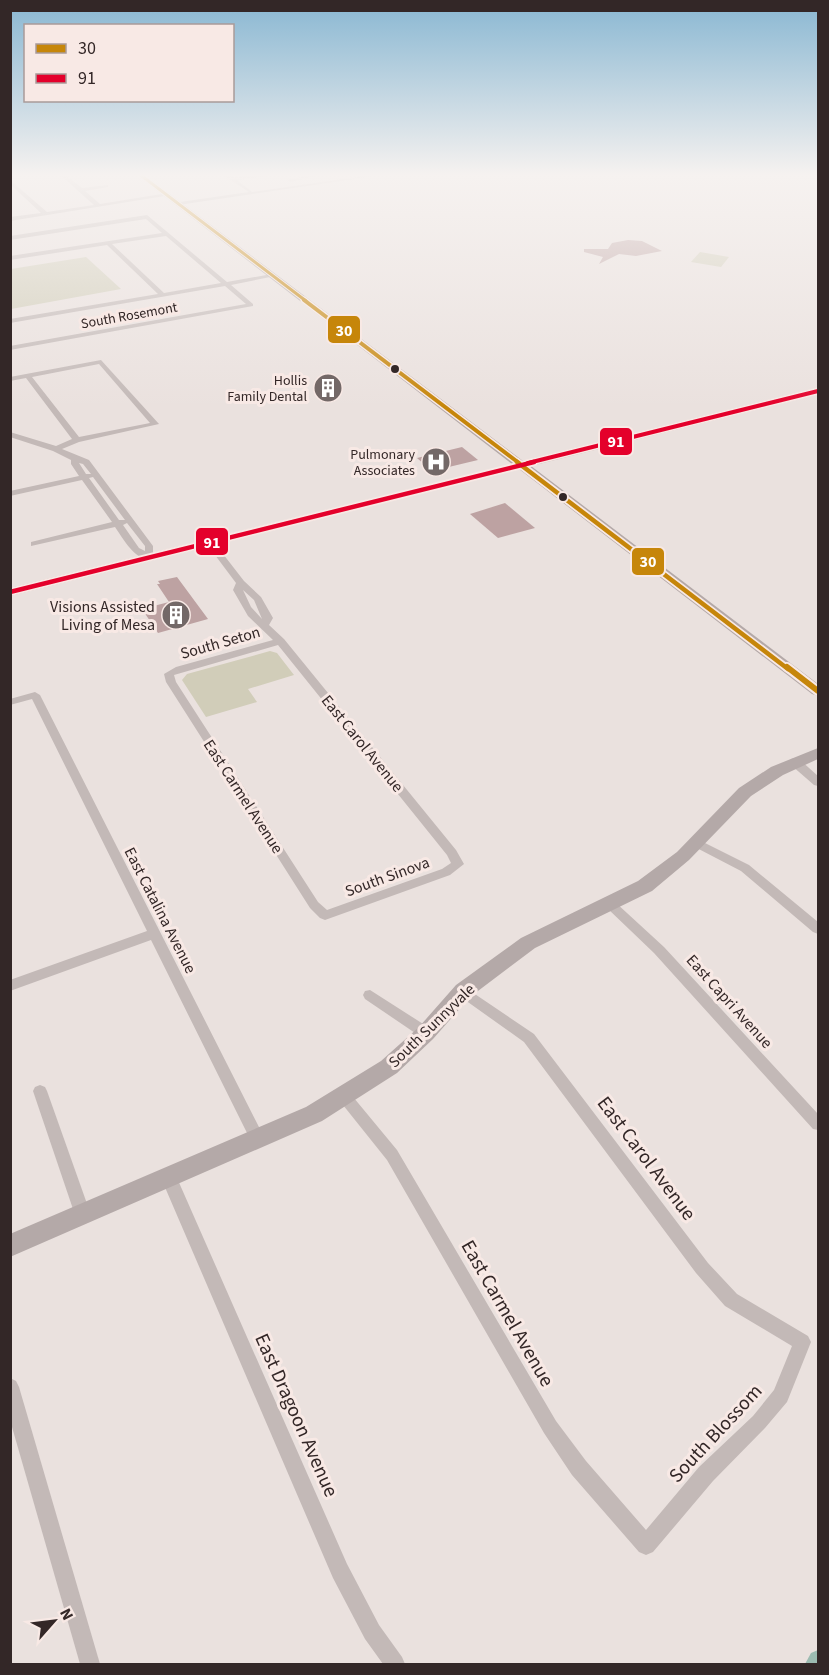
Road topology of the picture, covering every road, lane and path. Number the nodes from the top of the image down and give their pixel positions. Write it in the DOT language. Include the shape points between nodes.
graph roads {
  1 [pos="55,251"];
  2 [pos="117,251"];
  3 [pos="187,251"];
  4 [pos="240,251"];
  5 [pos="10,258"];
  6 [pos="272,276"];
  7 [pos="226,284"];
  8 [pos="163,295"];
  9 [pos="10,321"];
  10 [pos="10,348"];
  11 [pos="28,376"];
  12 [pos="10,379"];
  13 [pos="819,391"];
  14 [pos="10,434"];
  15 [pos="77,440"];
  16 [pos="56,448"];
  17 [pos="75,459"];
  18 [pos="523,466"];
  19 [pos="96,474"];
  20 [pos="84,477"];
  21 [pos="10,494"];
  22 [pos="131,521"];
  23 [pos="117,524"];
  24 [pos="210,543"];
  25 [pos="34,544"];
  26 [pos="150,558"];
  27 [pos="241,583"];
  28 [pos="10,592"];
  29 [pos="265,623"];
  30 [pos="280,641"];
  31 [pos="169,674"];
  32 [pos="819,691"];
  33 [pos="10,702"];
  34 [pos="819,753"];
  35 [pos="795,762"];
  36 [pos="819,782"];
  37 [pos="695,843"];
  38 [pos="458,864"];
  39 [pos="611,904"];
  40 [pos="325,915"];
  41 [pos="819,929"];
  42 [pos="155,933"];
  43 [pos="10,986"];
  44 [pos="463,991"];
  45 [pos="370,994"];
  46 [pos="426,1033"];
  47 [pos="39,1091"];
  48 [pos="344,1096"];
  49 [pos="819,1125"];
  50 [pos="258,1140"];
  51 [pos="169,1178"];
  52 [pos="83,1215"];
  53 [pos="10,1246"];
  54 [pos="802,1342"];
  55 [pos="10,1387"];
  56 [pos="646,1545"];
  57 [pos="90,1665"];
  58 [pos="395,1665"];
  1 -- 5 [label="street"];
  2 -- 8 [label="street"];
  3 -- 7 [label="street"];
  4 -- 6 [label="main road"];
  6 -- 7 [label="street"];
  6 -- 18 [label="main road"];
  7 -- 8 [label="street"];
  7 -- 10 [label="street, South Rosemont" via="251,304"];
  8 -- 9 [label="street"];
  11 -- 12 [label="street"];
  11 -- 15 [label="street"];
  11 -- 15 [label="street" via="100,362 155,424"];
  13 -- 18 [label="main road"];
  14 -- 16 [label="street"];
  15 -- 16 [label="street"];
  16 -- 17 [label="street"];
  17 -- 19 [label="street" via="86,462"];
  17 -- 20 [label="street"];
  18 -- 24 [label="main road"];
  18 -- 32 [label="main road"];
  19 -- 20 [label="street"];
  19 -- 22 [label="street"];
  20 -- 21 [label="street"];
  20 -- 23 [label="street"];
  22 -- 23 [label="street"];
  22 -- 26 [label="street" via="150,546"];
  23 -- 25 [label="street"];
  23 -- 26 [label="street" via="135,550"];
  24 -- 26 [label="main road"];
  24 -- 27 [label="street, East Carol Avenue"];
  26 -- 28 [label="main road"];
  27 -- 29 [label="street, East Carol Avenue" via="263,606 268,618"];
  27 -- 29 [label="street, East Carol Avenue" via="238,590 247,610 255,621"];
  29 -- 30 [label="street, East Carol Avenue"];
  30 -- 31 [label="street, South Seton"];
  30 -- 38 [label="street, East Carol Avenue"];
  31 -- 40 [label="street, East Carmel Avenue" via="314,905"];
  33 -- 42 [label="street, East Catalina Avenue" via="35,694"];
  34 -- 35 [label="main road, South Sunnyvale"];
  35 -- 36 [label="street"];
  35 -- 37 [label="main road, South Sunnyvale" via="745,792"];
  37 -- 39 [label="main road, South Sunnyvale" via="668,870"];
  37 -- 41 [label="street" via="745,868"];
  38 -- 40 [label="street, South Sinova" via="446,872"];
  39 -- 44 [label="main road, South Sunnyvale" via="528,943"];
  39 -- 49 [label="street, East Capri Avenue" via="659,950"];
  42 -- 43 [label="street"];
  42 -- 50 [label="street, East Catalina Avenue"];
  44 -- 46 [label="main road, South Sunnyvale"];
  44 -- 54 [label="street, East Carol Avenue" via="529,1038 702,1268 731,1300"];
  45 -- 46 [label="street"];
  46 -- 48 [label="main road, South Sunnyvale" via="388,1067"];
  47 -- 52 [label="street"];
  48 -- 50 [label="main road, South Sunnyvale"];
  48 -- 56 [label="street, East Carmel Avenue" via="392,1155 550,1427 579,1468"];
  50 -- 51 [label="main road, South Sunnyvale"];
  51 -- 52 [label="main road, South Sunnyvale"];
  51 -- 58 [label="street, East Dragoon Avenue" via="340,1571 372,1632"];
  52 -- 53 [label="main road, South Sunnyvale"];
  54 -- 56 [label="street, South Blossom" via="781,1396 706,1474"];
  55 -- 57 [label="street"];
}
